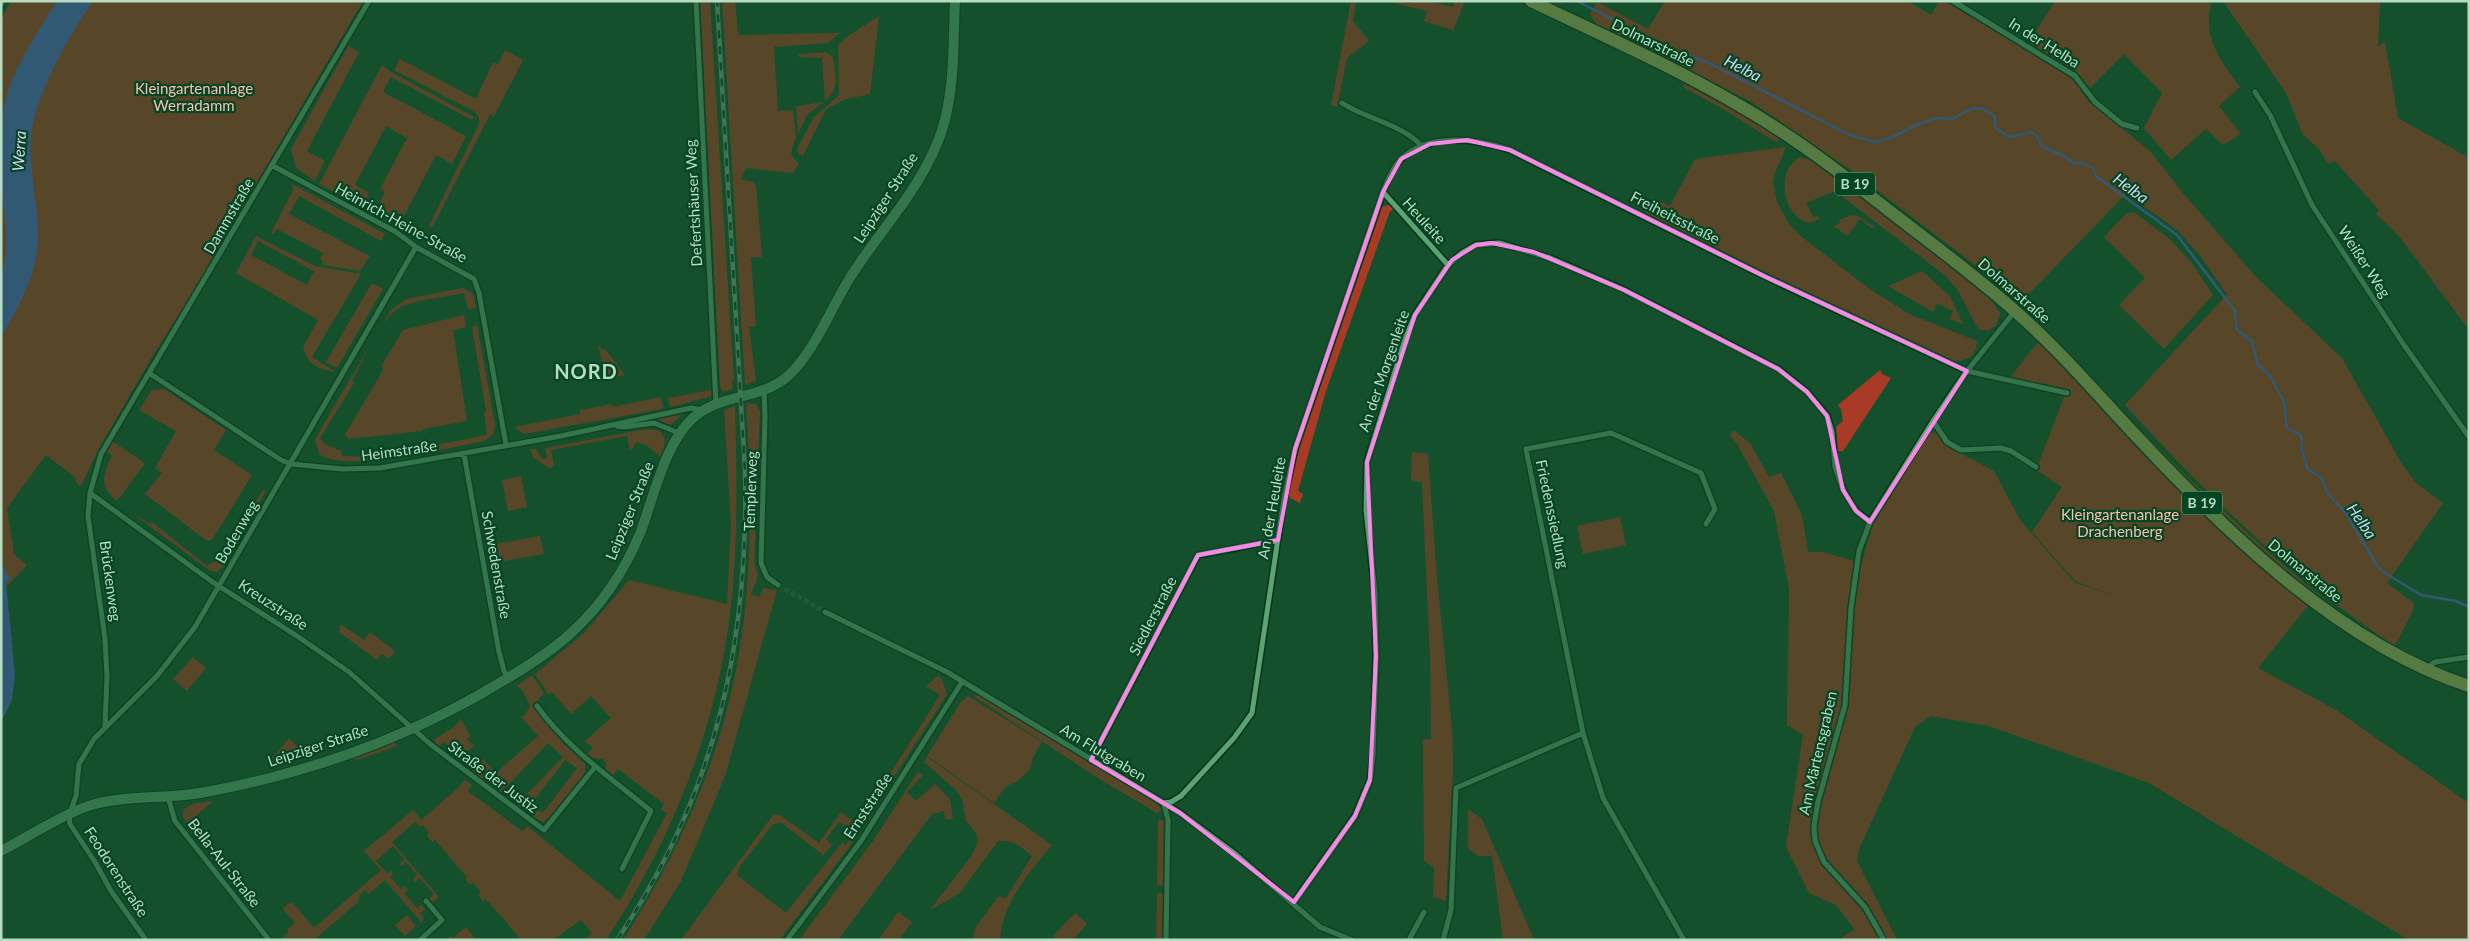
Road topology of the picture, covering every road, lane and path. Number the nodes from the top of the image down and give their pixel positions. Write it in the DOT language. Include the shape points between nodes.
graph roads {
  1 [pos="3,1"];
  2 [pos="369,1"];
  3 [pos="696,1"];
  4 [pos="955,1"];
  5 [pos="1532,1"];
  6 [pos="1953,1"];
  7 [pos="1,5"];
  8 [pos="2255,92"];
  9 [pos="1342,103"];
  10 [pos="2137,128"];
  11 [pos="1422,147"];
  12 [pos="272,166"];
  13 [pos="1383,192"];
  14 [pos="416,247"];
  15 [pos="1448,265"];
  16 [pos="2015,311"];
  17 [pos="1968,371"];
  18 [pos="149,373"];
  19 [pos="764,390"];
  20 [pos="2066,393"];
  21 [pos="716,404"];
  22 [pos="704,410"];
  23 [pos="1933,421"];
  24 [pos="616,426"];
  25 [pos="680,433"];
  26 [pos="2469,437"];
  27 [pos="107,442"];
  28 [pos="506,445"];
  29 [pos="464,454"];
  30 [pos="291,464"];
  31 [pos="2036,466"];
  32 [pos="90,493"];
  33 [pos="1870,522"];
  34 [pos="1706,524"];
  35 [pos="1278,540"];
  36 [pos="778,585"];
  37 [pos="220,586"];
  38 [pos="825,612"];
  39 [pos="2469,657"];
  40 [pos="2425,670"];
  41 [pos="508,678"];
  42 [pos="962,682"];
  43 [pos="2469,686"];
  44 [pos="537,706"];
  45 [pos="105,727"];
  46 [pos="413,728"];
  47 [pos="1583,733"];
  48 [pos="1090,760"];
  49 [pos="596,768"];
  50 [pos="168,797"];
  51 [pos="1164,803"];
  52 [pos="69,815"];
  53 [pos="1,851"];
  54 [pos="622,869"];
  55 [pos="426,901"];
  56 [pos="1294,902"];
  57 [pos="1424,912"];
  58 [pos="146,940"];
  59 [pos="269,940"];
  60 [pos="420,940"];
  61 [pos="788,940"];
  62 [pos="1166,940"];
  63 [pos="1352,940"];
  64 [pos="1409,940"];
  65 [pos="1443,940"];
  66 [pos="1684,940"];
  67 [pos="1884,940"];
  1 -- 7 [label="street"];
  2 -- 12 [label="street, Dammstraße"];
  3 -- 21 [label="street, Defertshäuser Weg"];
  4 -- 19 [label="main road, Leipziger Straße" via="951,94 936,147 897,213 851,277 802,361 785,379"];
  5 -- 16 [label="main road, Dolmarstraße / B 19" via="1712,90 1765,120 1853,182"];
  6 -- 10 [label="street, In der Helba" via="2075,76 2091,99 2122,124"];
  8 -- 26 [label="street, Weißer Weg" via="2270,115 2312,205"];
  9 -- 11 [label="street" via="1408,134"];
  11 -- 13 [label="street, Freiheitsstraße" via="1400,160"];
  11 -- 17 [label="street, Freiheitsstraße" via="1440,141 1467,140 1510,150 1764,276"];
  12 -- 14 [label="street, Heinrich-Heine-Straße" via="396,232"];
  12 -- 18 [label="street, Dammstraße"];
  13 -- 15 [label="street, Heuleite"];
  13 -- 35 [label="street, An der Heuleite" via="1295,449"];
  14 -- 28 [label="street, Heinrich-Heine-Straße" via="474,279"];
  14 -- 30 [label="street, Bodenweg"];
  15 -- 33 [label="street, An der Morgenleite" via="1462,253 1484,244 1499,243 1534,252 1624,290 1778,370 1807,392 1827,416 1835,467 1843,490 1856,511"];
  15 -- 56 [label="street, An der Morgenleite" via="1420,304 1410,325 1367,462 1366,510 1375,594 1376,656 1374,755 1370,780 1355,816"];
  16 -- 17 [label="street"];
  16 -- 40 [label="main road, Dolmarstraße / B 19" via="2172,474 2236,535 2341,620 2388,651"];
  17 -- 20 [label="street, Freiheitsstraße"];
  17 -- 23 [label="street"];
  18 -- 27 [label="street, Dammstraße"];
  18 -- 30 [label="street, Heimstraße"];
  19 -- 21 [label="main road, Leipziger Straße"];
  19 -- 36 [label="street, Templerweg" via="761,563 767,577"];
  21 -- 22 [label="main road, Leipziger Straße"];
  22 -- 24 [label="street, Heimstraße" via="692,408"];
  22 -- 25 [label="main road, Leipziger Straße"];
  23 -- 31 [label="street" via="1947,442 1961,450 2001,448"];
  23 -- 33 [label="street"];
  24 -- 25 [label="street, Heimstraße" via="654,424"];
  24 -- 28 [label="street, Heimstraße"];
  25 -- 41 [label="main road, Leipziger Straße" via="620,576 569,635"];
  27 -- 32 [label="street, Brückenweg"];
  28 -- 29 [label="street, Heimstraße"];
  29 -- 30 [label="street, Heimstraße" via="368,470"];
  29 -- 41 [label="street, Schwedenstraße" via="499,652"];
  30 -- 37 [label="street, Bodenweg"];
  32 -- 37 [label="street, Kreuzstraße"];
  32 -- 45 [label="street, Brückenweg" via="88,516 105,639"];
  33 -- 67 [label="street, Am Märtensgraben" via="1859,551 1854,583 1845,705 1818,802 1814,834 1819,854 1866,907"];
  34 -- 47 [label="street, Friedenssiedlung" via="1715,510 1701,473 1612,433 1526,449"];
  35 -- 48 [label="street, Siedlerstraße" via="1198,555"];
  35 -- 51 [label="street, An der Heuleite" via="1252,713 1234,738 1181,796"];
  37 -- 45 [label="street, Bodenweg" via="173,658"];
  37 -- 46 [label="street, Kreuzstraße" via="349,672"];
  38 -- 42 [label="street, Am Flutgraben"];
  39 -- 40 [label="street" via="2436,662"];
  40 -- 43 [label="main road, Dolmarstraße / B 19"];
  41 -- 46 [label="main road, Leipziger Straße"];
  42 -- 48 [label="street, Am Flutgraben"];
  42 -- 61 [label="street, Ernststraße" via="861,842"];
  44 -- 49 [label="street" via="556,730"];
  45 -- 52 [label="street, Bodenweg" via="79,764 76,796"];
  46 -- 49 [label="street, Straße der Justiz" via="465,772 544,830"];
  46 -- 50 [label="main road, Leipziger Straße" via="288,773 244,785"];
  47 -- 65 [label="street" via="1456,788 1451,910"];
  47 -- 66 [label="street, Friedenssiedlung" via="1603,798"];
  48 -- 51 [label="street, Am Flutgraben"];
  49 -- 54 [label="street" via="651,811"];
  50 -- 52 [label="main road, Leipziger Straße" via="97,803"];
  50 -- 59 [label="street, Bella-Aul-Straße" via="175,821"];
  51 -- 56 [label="street, Am Flutgraben" via="1234,853"];
  51 -- 62 [label="street" via="1168,820"];
  52 -- 53 [label="main road, Leipziger Straße"];
  52 -- 58 [label="street, Feodorenstraße" via="70,824 111,891"];
  55 -- 60 [label="street" via="442,920"];
  56 -- 63 [label="street, Am Flutgraben" via="1320,927"];
  57 -- 64 [label="street"];
}
